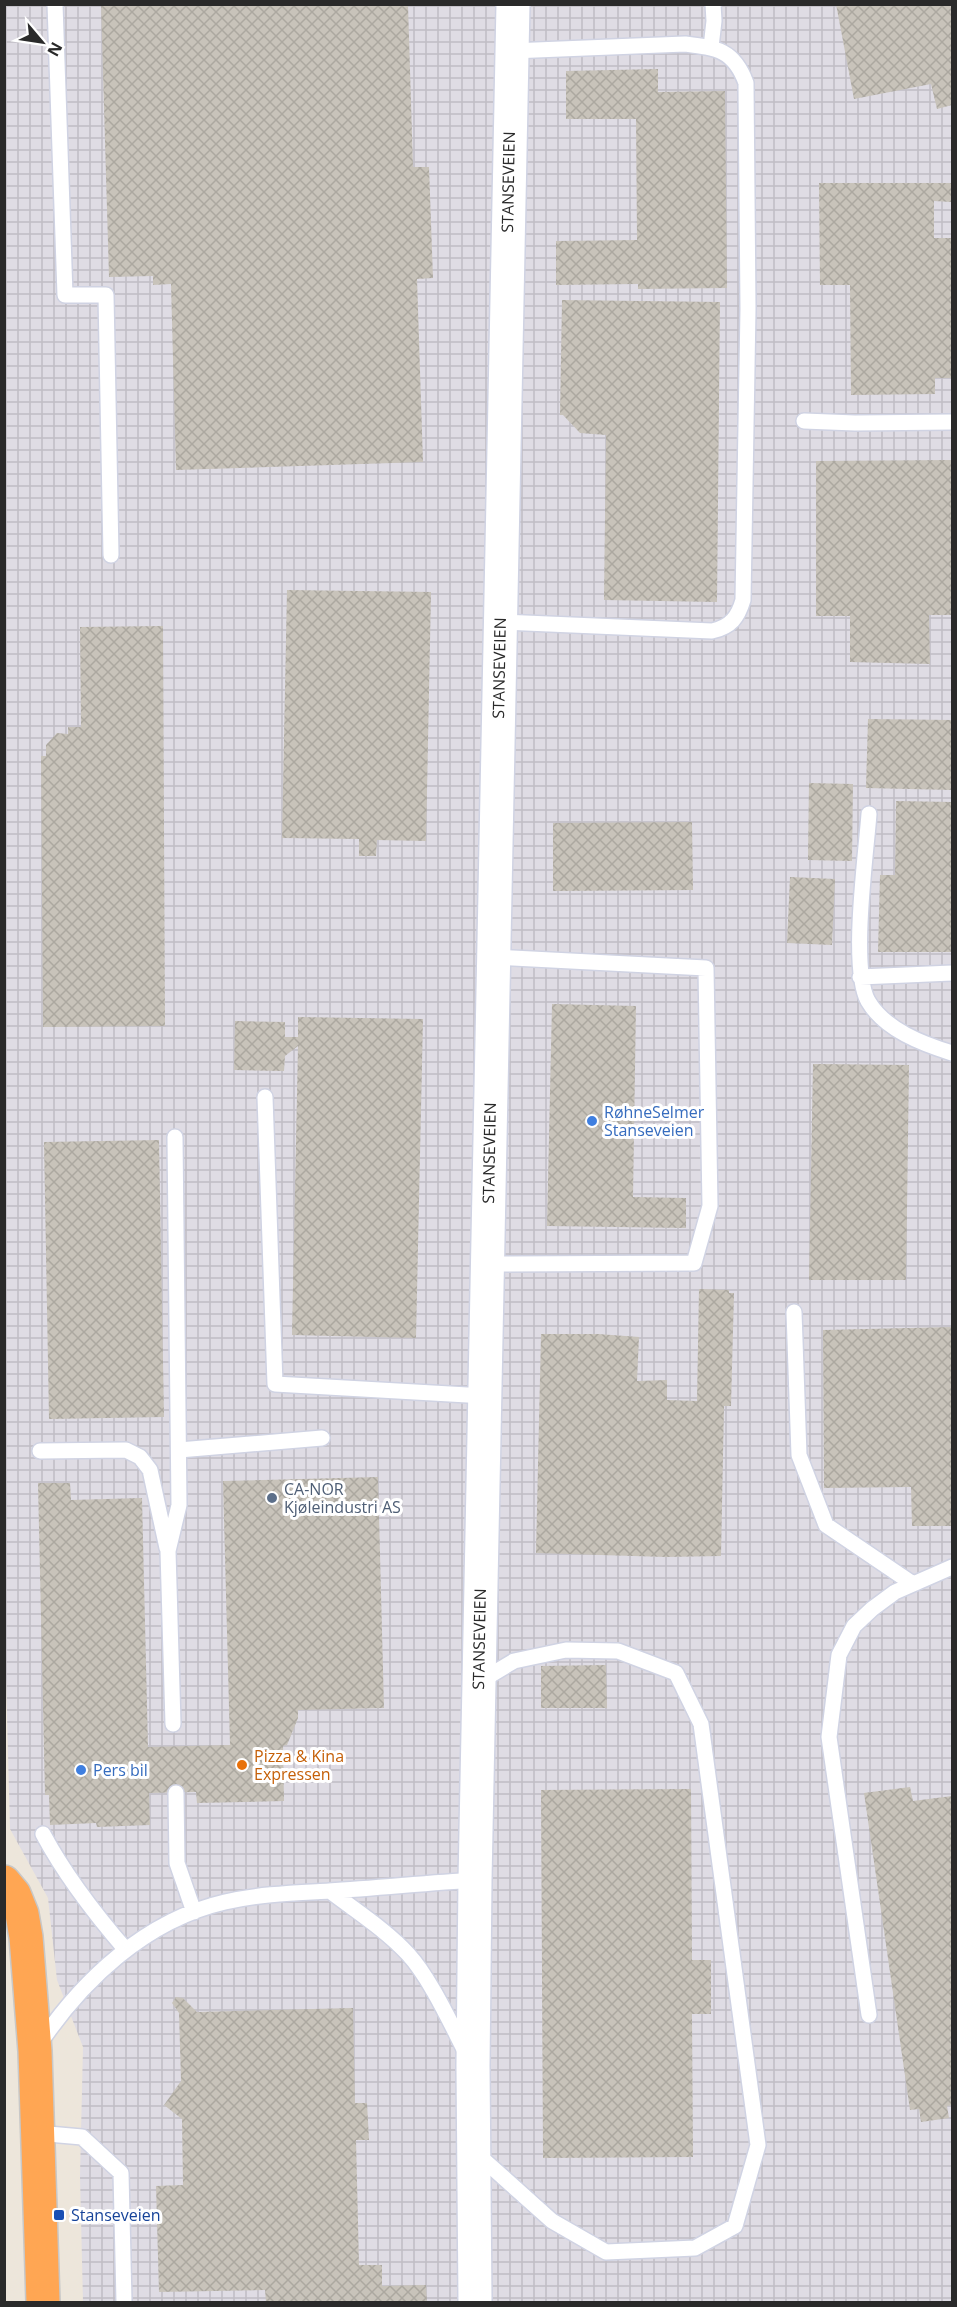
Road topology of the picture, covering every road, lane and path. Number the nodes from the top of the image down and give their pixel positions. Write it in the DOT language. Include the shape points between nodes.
graph roads {
  1 [pos="55,4"];
  2 [pos="513,4"];
  3 [pos="713,4"];
  4 [pos="711,47"];
  5 [pos="511,51"];
  6 [pos="804,421"];
  7 [pos="952,422"];
  8 [pos="111,555"];
  9 [pos="500,622"];
  10 [pos="869,814"];
  11 [pos="493,957"];
  12 [pos="952,973"];
  13 [pos="860,977"];
  14 [pos="952,1053"];
  15 [pos="265,1097"];
  16 [pos="175,1137"];
  17 [pos="487,1264"];
  18 [pos="794,1312"];
  19 [pos="485,1396"];
  20 [pos="322,1438"];
  21 [pos="179,1450"];
  22 [pos="40,1451"];
  23 [pos="168,1551"];
  24 [pos="952,1568"];
  25 [pos="913,1584"];
  26 [pos="478,1682"];
  27 [pos="173,1724"];
  28 [pos="176,1793"];
  29 [pos="44,1834"];
  30 [pos="475,1880"];
  31 [pos="4,1882"];
  32 [pos="330,1891"];
  33 [pos="194,1912"];
  34 [pos="126,1950"];
  35 [pos="869,2015"];
  36 [pos="35,2051"];
  37 [pos="473,2066"];
  38 [pos="37,2133"];
  39 [pos="474,2151"];
  40 [pos="43,2302"];
  41 [pos="124,2302"];
  42 [pos="475,2302"];
  1 -- 8 [label="lane" via="65,295 106,295"];
  2 -- 5 [label="street, STANSEVEIEN"];
  3 -- 4 [label="lane"];
  4 -- 5 [label="lane" via="685,44"];
  4 -- 9 [label="lane" via="729,55 740,67 746,83 748,309 743,600 739,614 733,622 712,631"];
  5 -- 9 [label="street, STANSEVEIEN"];
  6 -- 7 [label="lane"];
  9 -- 11 [label="street, STANSEVEIEN"];
  10 -- 13 [label="lane"];
  11 -- 17 [label="street, STANSEVEIEN"];
  11 -- 17 [label="lane" via="706,968 710,1206 694,1263"];
  12 -- 13 [label="lane"];
  13 -- 14 [label="lane" via="868,1001 880,1016 905,1035"];
  15 -- 19 [label="lane" via="274,1384"];
  16 -- 21 [label="lane"];
  17 -- 19 [label="street, STANSEVEIEN"];
  18 -- 25 [label="lane" via="800,1455 826,1525"];
  19 -- 26 [label="street, STANSEVEIEN"];
  20 -- 21 [label="lane"];
  21 -- 23 [label="lane" via="179,1505"];
  22 -- 23 [label="lane" via="126,1450 140,1457 150,1470"];
  23 -- 27 [label="lane"];
  24 -- 25 [label="lane"];
  25 -- 35 [label="lane" via="895,1592 854,1626 839,1655 833,1695 829,1737"];
  26 -- 30 [label="street, STANSEVEIEN"];
  26 -- 39 [label="lane" via="514,1660 566,1650 618,1651 676,1673 701,1724 758,2145 735,2226 695,2248 606,2252 552,2221"];
  28 -- 33 [label="lane" via="177,1863"];
  29 -- 34 [label="lane" via="90,1908"];
  30 -- 32 [label="lane"];
  30 -- 37 [label="street, STANSEVEIEN"];
  31 -- 36 [label="highway" via="18,1904 26,1937"];
  32 -- 33 [label="lane" via="251,1897"];
  32 -- 37 [label="lane" via="409,1955"];
  33 -- 34 [label="lane" via="164,1925"];
  34 -- 36 [label="lane" via="55,2020"];
  36 -- 38 [label="highway"];
  37 -- 39 [label="street, STANSEVEIEN"];
  38 -- 40 [label="highway"];
  38 -- 41 [label="lane" via="82,2137 120,2173"];
  39 -- 42 [label="street, STANSEVEIEN"];
}
